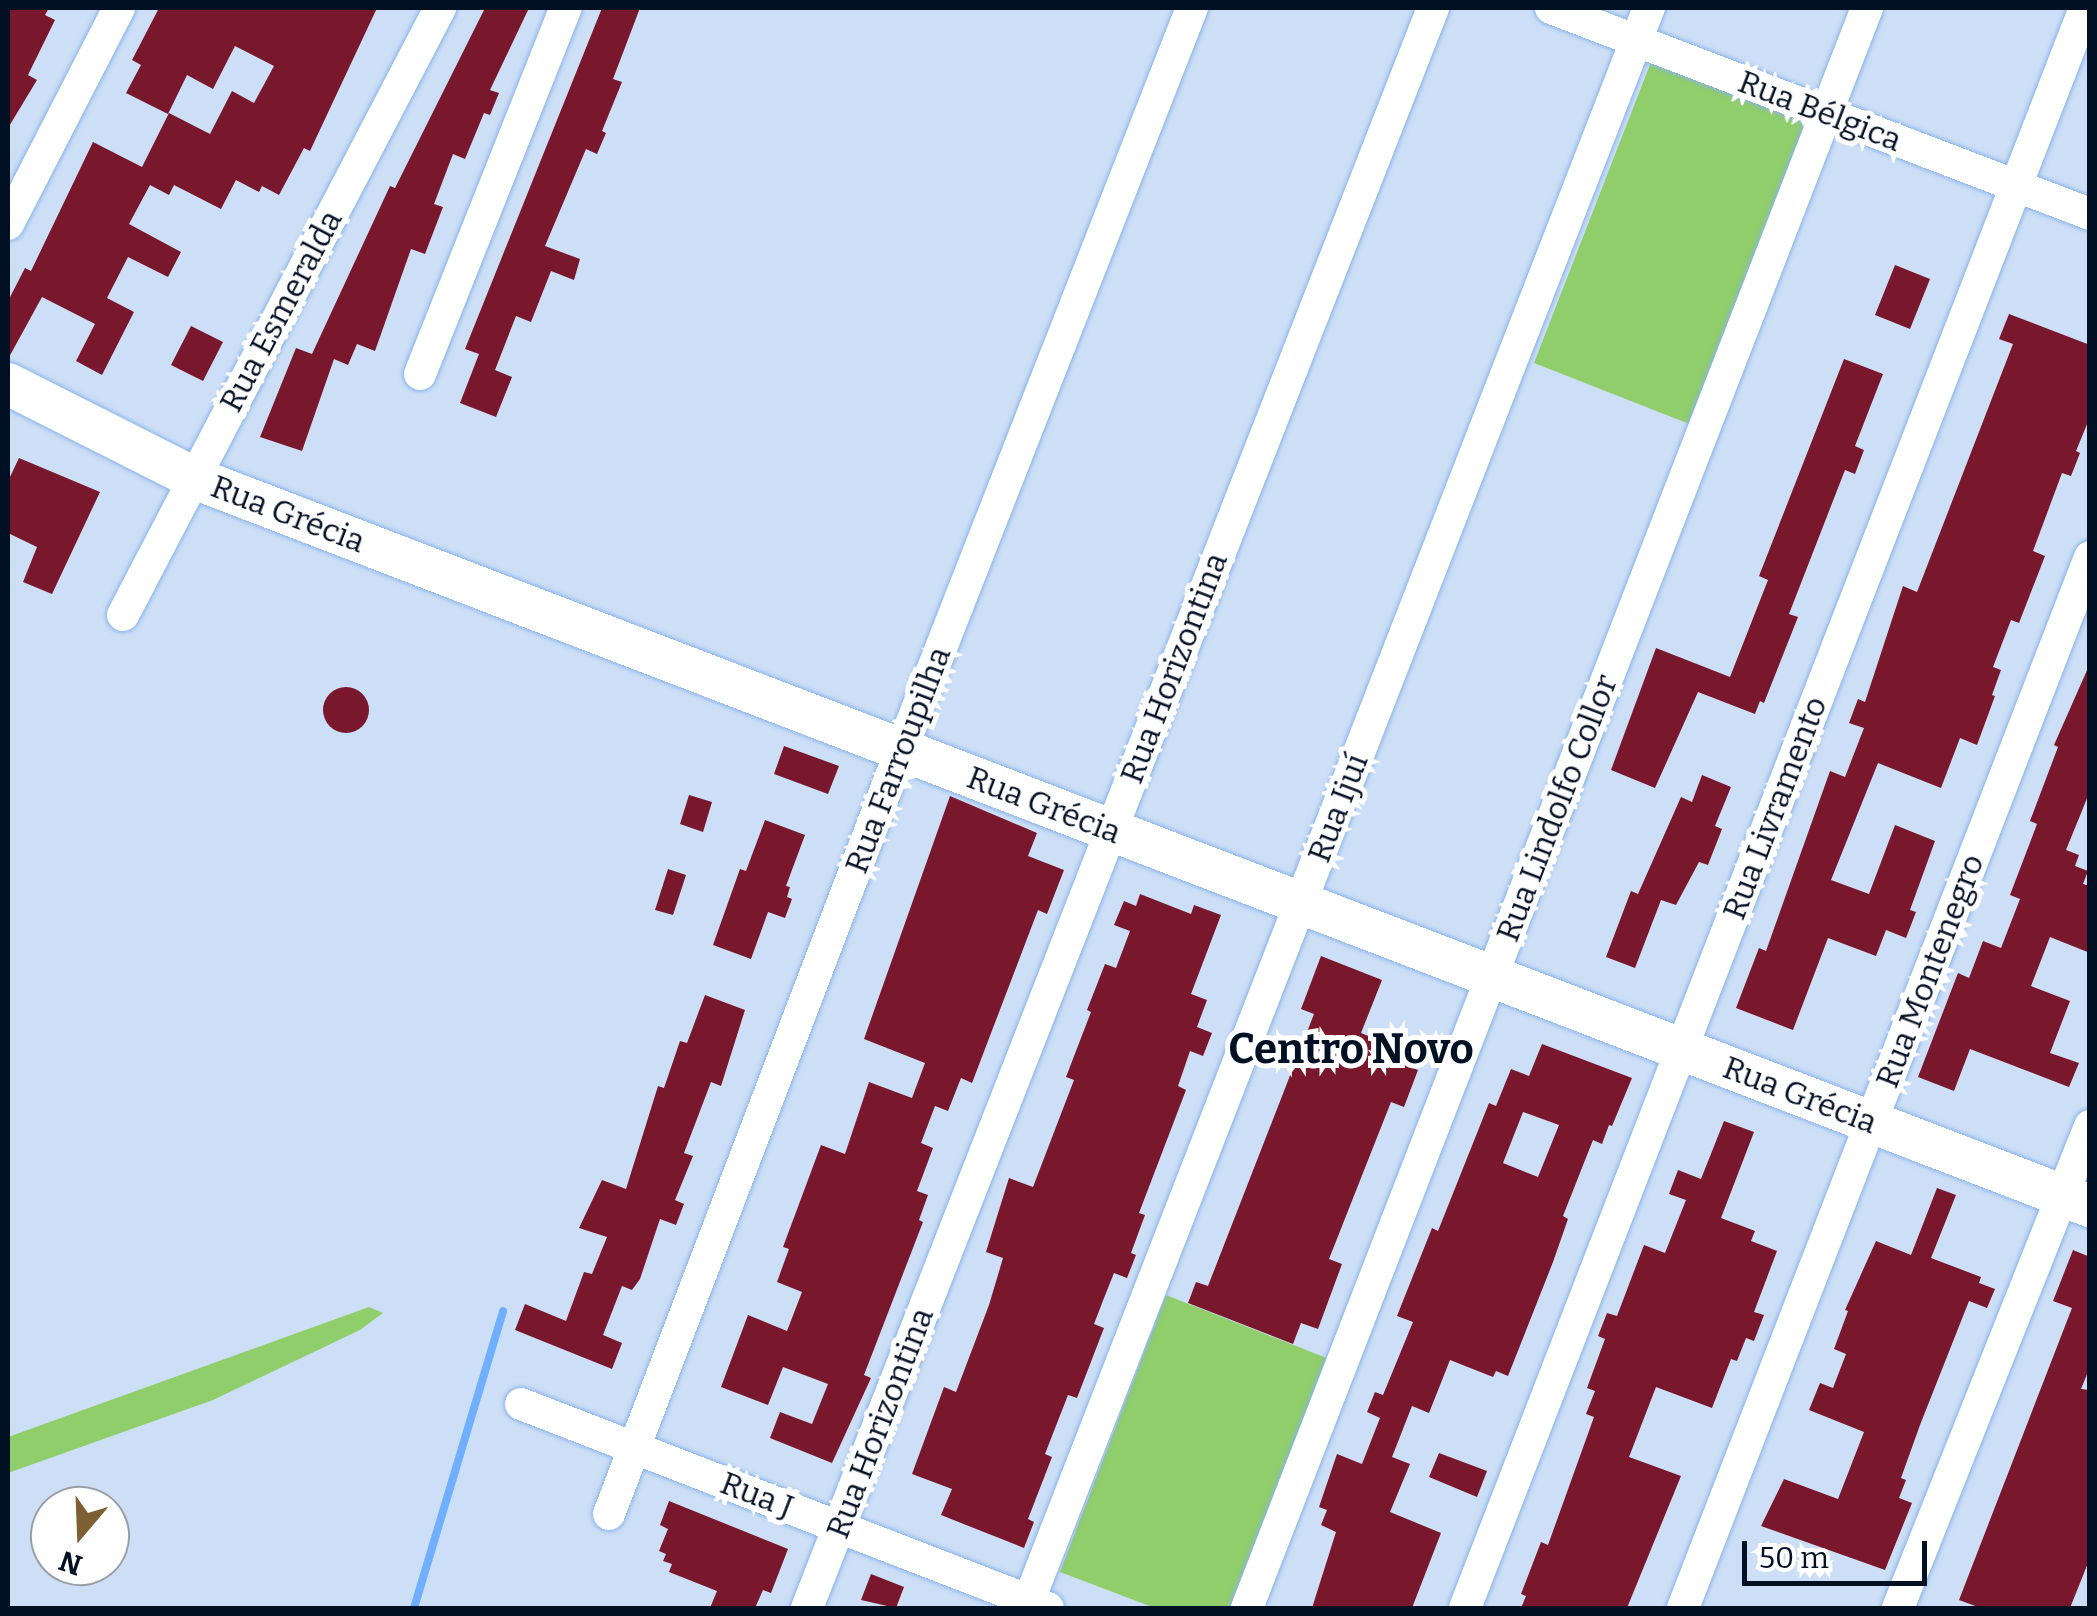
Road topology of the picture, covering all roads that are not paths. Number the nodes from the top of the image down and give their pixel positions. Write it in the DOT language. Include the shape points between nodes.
graph roads {
  1 [pos="119,8"];
  2 [pos="440,8"];
  3 [pos="566,8"];
  4 [pos="1192,8"];
  5 [pos="1433,8"];
  6 [pos="1551,8"];
  7 [pos="1649,8"];
  8 [pos="1868,8"];
  9 [pos="2086,8"];
  10 [pos="1636,40"];
  11 [pos="1826,113"];
  12 [pos="2016,186"];
  13 [pos="2090,214"];
  14 [pos="8,224"];
  15 [pos="420,374"];
  16 [pos="8,384"];
  17 [pos="194,478"];
  18 [pos="2090,557"];
  19 [pos="123,615"];
  20 [pos="901,750"];
  21 [pos="1110,830"];
  22 [pos="1302,904"];
  23 [pos="1492,977"];
  24 [pos="1681,1050"];
  25 [pos="1872,1123"];
  26 [pos="2090,1126"];
  27 [pos="2076,1201"];
  28 [pos="521,1404"];
  29 [pos="636,1448"];
  30 [pos="609,1514"];
  31 [pos="839,1527"];
  32 [pos="1034,1606"];
  33 [pos="806,1608"];
  34 [pos="1247,1608"];
  35 [pos="1466,1608"];
  36 [pos="1683,1608"];
  37 [pos="1898,1608"];
  1 -- 14 [label="street"];
  2 -- 17 [label="street, Rua Esmeralda"];
  3 -- 15 [label="street"];
  4 -- 20 [label="street, Rua Farroupilha"];
  5 -- 21 [label="street, Rua Horizontina"];
  6 -- 10 [label="street, Rua Bélgica"];
  7 -- 10 [label="street, Rua Ijuí"];
  8 -- 11 [label="street, Rua Lindolfo Collor"];
  9 -- 12 [label="street, Rua Livramento"];
  10 -- 11 [label="street, Rua Bélgica"];
  10 -- 22 [label="street, Rua Ijuí"];
  11 -- 12 [label="street, Rua Bélgica"];
  11 -- 23 [label="street, Rua Lindolfo Collor"];
  12 -- 13 [label="street, Rua Bélgica"];
  12 -- 24 [label="street, Rua Livramento"];
  16 -- 17 [label="main road, Rua Grécia"];
  17 -- 19 [label="street, Rua Esmeralda"];
  17 -- 20 [label="main road, Rua Grécia"];
  18 -- 25 [label="street, Rua Montenegro"];
  20 -- 21 [label="main road, Rua Grécia"];
  20 -- 29 [label="street, Rua Farroupilha"];
  21 -- 22 [label="main road, Rua Grécia"];
  21 -- 31 [label="street, Rua Horizontina"];
  22 -- 23 [label="main road, Rua Grécia"];
  22 -- 32 [label="street, Rua Ijuí"];
  23 -- 24 [label="main road, Rua Grécia"];
  23 -- 34 [label="street, Rua Lindolfo Collor"];
  24 -- 25 [label="main road, Rua Grécia"];
  24 -- 35 [label="street, Rua Livramento"];
  25 -- 27 [label="main road, Rua Grécia"];
  25 -- 36 [label="street, Rua Montenegro"];
  26 -- 27 [label="street"];
  27 -- 37 [label="street"];
  28 -- 29 [label="street, Rua J"];
  29 -- 30 [label="street, Rua Farroupilha"];
  29 -- 31 [label="street, Rua J"];
  31 -- 32 [label="street, Rua J"];
  31 -- 33 [label="street, Rua Horizontina"];
}
